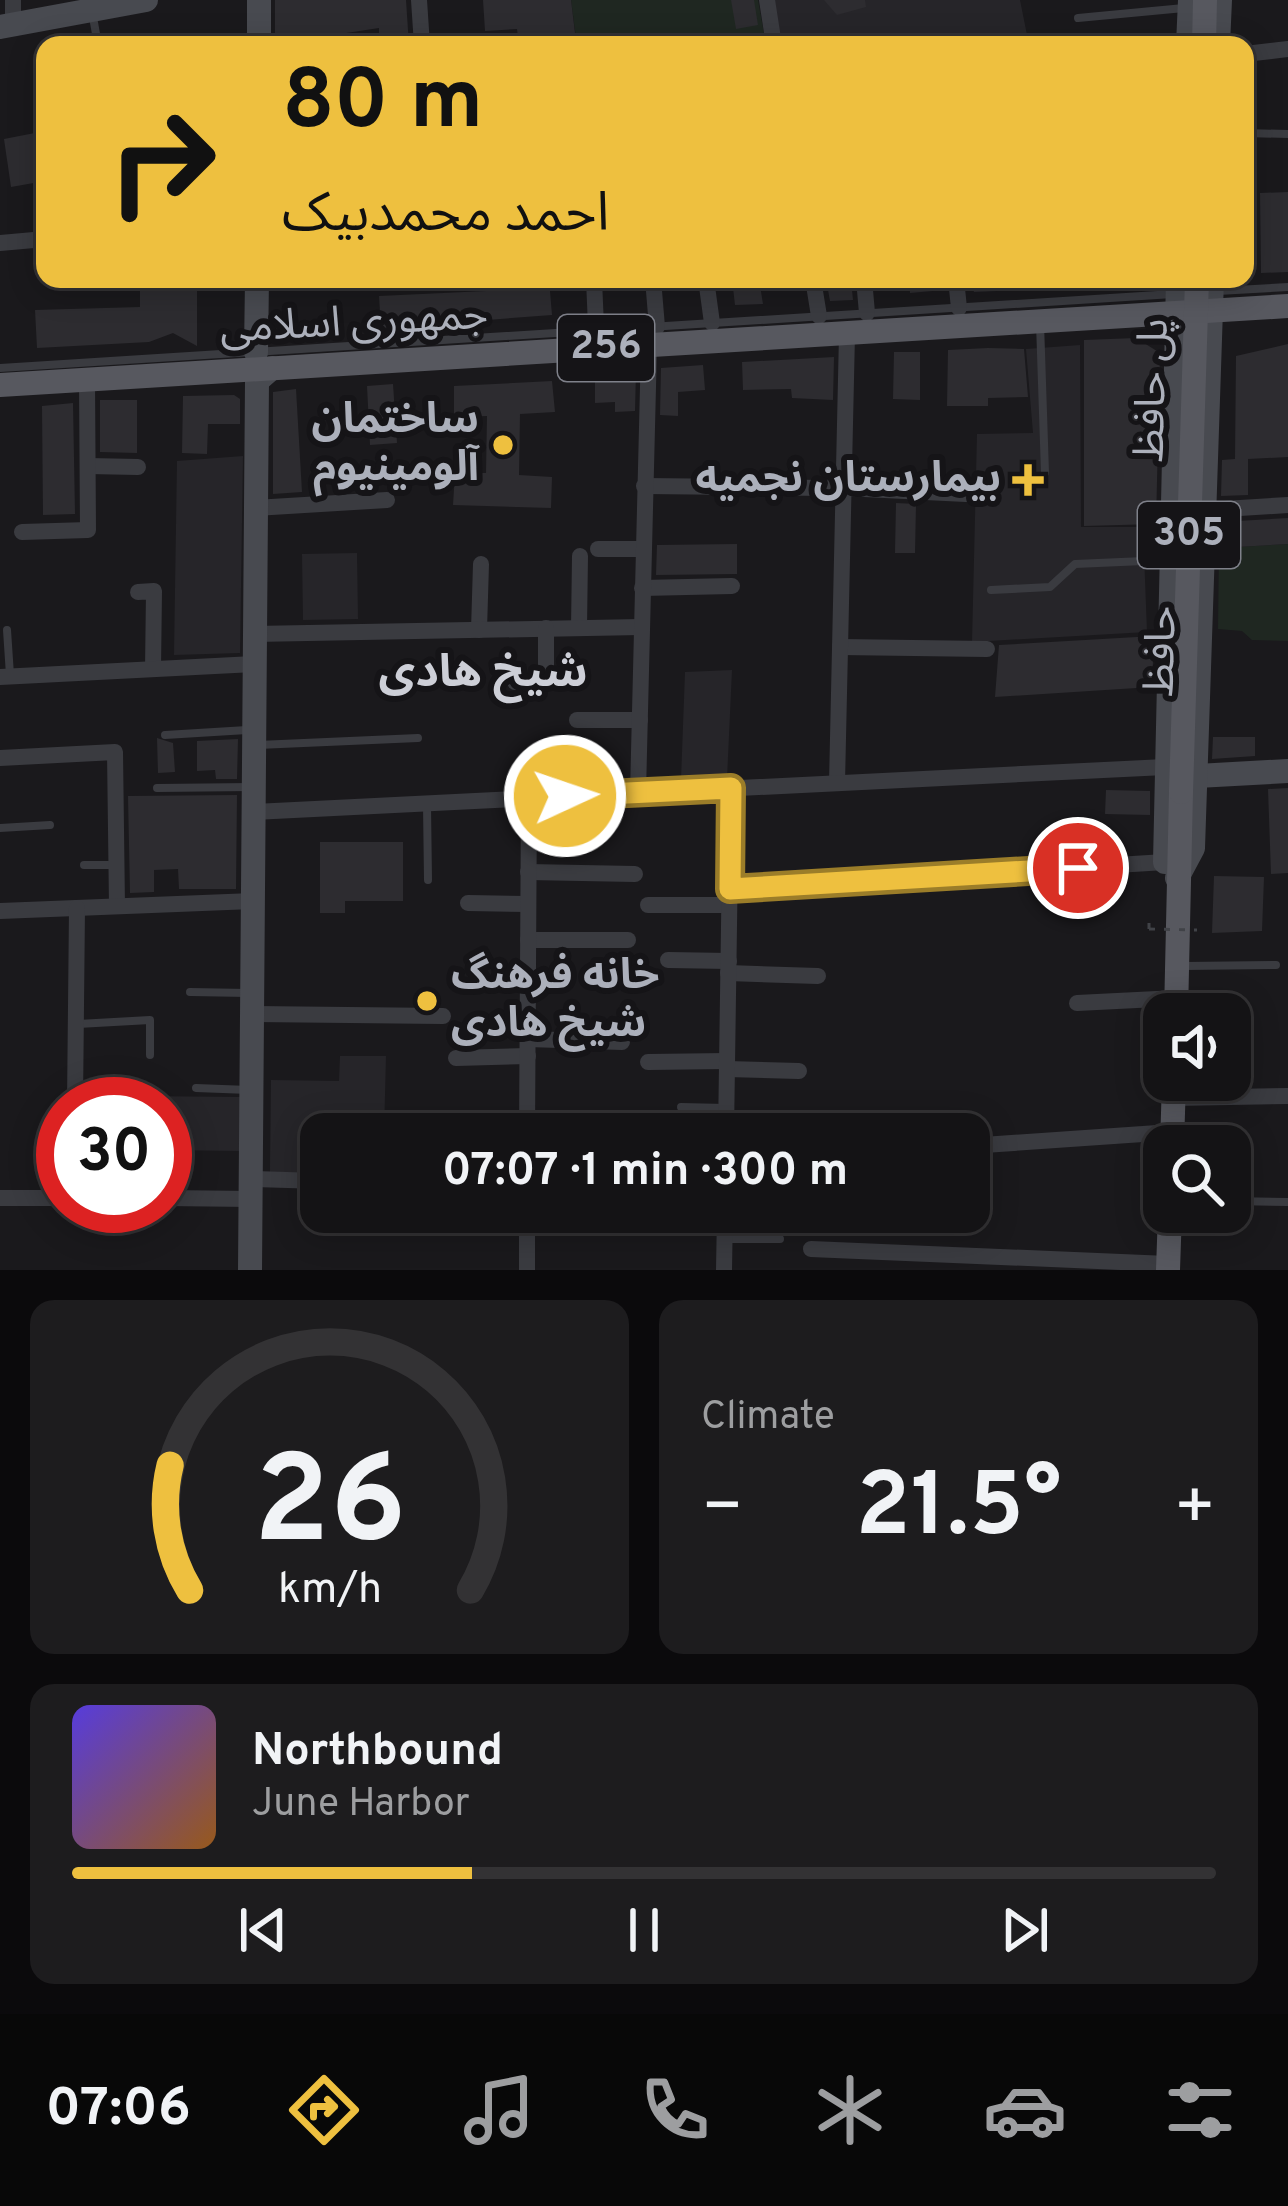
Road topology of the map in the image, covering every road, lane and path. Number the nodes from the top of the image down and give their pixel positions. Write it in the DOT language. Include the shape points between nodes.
graph roads {
  1 [pos="146,0"];
  2 [pos="259,0"];
  3 [pos="419,0"];
  4 [pos="767,0"];
  5 [pos="1220,0"];
  6 [pos="1195,2"];
  7 [pos="92,10"];
  8 [pos="9,17"];
  9 [pos="1078,17"];
  10 [pos="96,36"];
  11 [pos="259,36"];
  12 [pos="421,36"];
  13 [pos="773,36"];
  14 [pos="1189,36"];
  15 [pos="1202,36"];
  16 [pos="1218,36"];
  17 [pos="1288,49"];
  18 [pos="1254,53"];
  19 [pos="1254,133"];
  20 [pos="1288,134"];
  21 [pos="36,240"];
  22 [pos="0,243"];
  23 [pos="1288,287"];
  24 [pos="258,288"];
  25 [pos="594,288"];
  26 [pos="653,288"];
  27 [pos="707,288"];
  28 [pos="819,288"];
  29 [pos="860,288"];
  30 [pos="957,288"];
  31 [pos="1195,292"];
  32 [pos="1288,305"];
  33 [pos="959,317"];
  34 [pos="1040,322"];
  35 [pos="845,326"];
  36 [pos="713,333"];
  37 [pos="655,339"];
  38 [pos="597,340"];
  39 [pos="262,363"];
  40 [pos="0,368"];
  41 [pos="87,380"];
  42 [pos="0,385"];
  43 [pos="1172,406"];
  44 [pos="1209,409"];
  45 [pos="88,466"];
  46 [pos="138,467"];
  47 [pos="1045,473"];
  48 [pos="644,486"];
  49 [pos="835,488"];
  50 [pos="966,494"];
  51 [pos="387,500"];
  52 [pos="1288,506"];
  53 [pos="255,508"];
  54 [pos="1208,510"];
  55 [pos="22,532"];
  56 [pos="598,549"];
  57 [pos="643,549"];
  58 [pos="580,556"];
  59 [pos="1168,560"];
  60 [pos="481,564"];
  61 [pos="733,586"];
  62 [pos="642,588"];
  63 [pos="991,590"];
  64 [pos="137,592"];
  65 [pos="641,627"];
  66 [pos="546,628"];
  67 [pos="579,628"];
  68 [pos="7,630"];
  69 [pos="479,630"];
  70 [pos="254,634"];
  71 [pos="840,647"];
  72 [pos="987,649"];
  73 [pos="254,664"];
  74 [pos="153,669"];
  75 [pos="5,676"];
  76 [pos="515,682"];
  77 [pos="546,682"];
  78 [pos="580,682"];
  79 [pos="577,720"];
  80 [pos="640,720"];
  81 [pos="165,735"];
  82 [pos="254,738"];
  83 [pos="418,738"];
  84 [pos="0,758"];
  85 [pos="1165,767"];
  86 [pos="1288,771"];
  87 [pos="837,783"];
  88 [pos="1189,784"];
  89 [pos="158,788"];
  90 [pos="731,788"];
  91 [pos="638,793"];
  92 [pos="529,798"];
  93 [pos="253,800"];
  94 [pos="427,803"];
  95 [pos="50,825"];
  96 [pos="0,827"];
  97 [pos="84,865"];
  98 [pos="117,865"];
  99 [pos="1174,867"];
  100 [pos="528,872"];
  101 [pos="634,874"];
  102 [pos="428,880"];
  103 [pos="729,897"];
  104 [pos="253,901"];
  105 [pos="468,903"];
  106 [pos="528,904"];
  107 [pos="648,905"];
  108 [pos="117,906"];
  109 [pos="77,908"];
  110 [pos="0,911"];
  111 [pos="1149,914"];
  112 [pos="1197,930"];
  113 [pos="528,940"];
  114 [pos="628,940"];
  115 [pos="668,960"];
  116 [pos="1276,965"];
  117 [pos="1177,966"];
  118 [pos="729,967"];
  119 [pos="818,976"];
  120 [pos="190,992"];
  121 [pos="1176,993"];
  122 [pos="1077,1003"];
  123 [pos="252,1004"];
  124 [pos="1143,1005"];
  125 [pos="443,1016"];
  126 [pos="76,1024"];
  127 [pos="622,1042"];
  128 [pos="528,1047"];
  129 [pos="150,1055"];
  130 [pos="456,1058"];
  131 [pos="648,1062"];
  132 [pos="727,1065"];
  133 [pos="799,1071"];
  134 [pos="75,1077"];
  135 [pos="196,1088"];
  136 [pos="252,1090"];
  137 [pos="1251,1094"];
  138 [pos="1288,1096"];
  139 [pos="681,1107"];
  140 [pos="726,1108"];
  141 [pos="527,1113"];
  142 [pos="726,1113"];
  143 [pos="1143,1140"];
  144 [pos="990,1145"];
  145 [pos="300,1183"];
  146 [pos="251,1189"];
  147 [pos="192,1195"];
  148 [pos="0,1198"];
  149 [pos="36,1198"];
  150 [pos="1251,1202"];
  151 [pos="1288,1202"];
  152 [pos="527,1233"];
  153 [pos="724,1233"];
  154 [pos="1169,1233"];
  155 [pos="724,1239"];
  156 [pos="781,1239"];
  157 [pos="811,1249"];
  158 [pos="859,1260"];
  159 [pos="914,1262"];
  160 [pos="1168,1267"];
  161 [pos="250,1270"];
  162 [pos="527,1270"];
  163 [pos="724,1270"];
  1 -- 7 [label="main road"];
  2 -- 11 [label="main road"];
  3 -- 12 [label="street"];
  4 -- 13 [label="street"];
  5 -- 16 [label="main road"];
  6 -- 9 [label="lane"];
  6 -- 14 [label="main road"];
  6 -- 15 [label="main road"];
  7 -- 8 [label="main road"];
  7 -- 10 [label="lane"];
  17 -- 18 [label="street"];
  19 -- 20 [label="lane"];
  21 -- 22 [label="street"];
  23 -- 31 [label="lane"];
  24 -- 39 [label="main road"];
  25 -- 38 [label="street"];
  26 -- 37 [label="street"];
  27 -- 36 [label="street"];
  28 -- 35 [label="street"];
  29 -- 35 [label="street"];
  30 -- 33 [label="street"];
  31 -- 32 [label="main road, جمهوری اسلامی / 256"];
  31 -- 33 [label="lane"];
  31 -- 34 [label="main road, جمهوری اسلامی / 256"];
  31 -- 43 [label="main road, حافظ"];
  31 -- 44 [label="main road, حافظ"];
  31 -- 88 [label="main road, پل حافظ / 305, bridge"];
  33 -- 34 [label="main road, جمهوری اسلامی / 256"];
  33 -- 35 [label="main road, جمهوری اسلامی / 256"];
  34 -- 47 [label="lane"];
  35 -- 36 [label="main road, جمهوری اسلامی / 256"];
  35 -- 49 [label="street"];
  36 -- 37 [label="main road, جمهوری اسلامی / 256"];
  37 -- 38 [label="main road, جمهوری اسلامی / 256"];
  37 -- 48 [label="street"];
  38 -- 39 [label="main road, جمهوری اسلامی / 256"];
  39 -- 40 [label="lane"];
  39 -- 41 [label="main road, جمهوری اسلامی / 256"];
  39 -- 53 [label="main road"];
  41 -- 42 [label="main road, جمهوری اسلامی / 256"];
  41 -- 45 [label="street"];
  43 -- 44 [label="main road"];
  43 -- 59 [label="main road, حافظ"];
  44 -- 54 [label="main road, حافظ"];
  45 -- 46 [label="street"];
  45 -- 55 [label="street" via="88,530"];
  48 -- 49 [label="street"];
  48 -- 57 [label="street"];
  49 -- 50 [label="street"];
  49 -- 71 [label="street"];
  51 -- 53 [label="street"];
  52 -- 54 [label="street"];
  53 -- 70 [label="main road"];
  54 -- 88 [label="main road, حافظ"];
  56 -- 57 [label="street"];
  57 -- 62 [label="street"];
  58 -- 67 [label="street"];
  59 -- 63 [label="lane" via="1076,564 1050,586"];
  59 -- 85 [label="main road, حافظ"];
  60 -- 69 [label="street"];
  61 -- 62 [label="street"];
  62 -- 65 [label="street"];
  64 -- 74 [label="street" via="154,591"];
  65 -- 67 [label="street"];
  65 -- 80 [label="street"];
  66 -- 67 [label="street"];
  66 -- 69 [label="street"];
  66 -- 77 [label="street"];
  68 -- 75 [label="lane"];
  69 -- 70 [label="street"];
  70 -- 73 [label="main road"];
  71 -- 72 [label="street"];
  71 -- 87 [label="street"];
  73 -- 74 [label="street"];
  73 -- 82 [label="main road"];
  74 -- 75 [label="street"];
  76 -- 77 [label="street"];
  77 -- 78 [label="street"];
  79 -- 80 [label="street"];
  80 -- 91 [label="street"];
  81 -- 82 [label="lane"];
  82 -- 83 [label="lane"];
  82 -- 93 [label="main road"];
  84 -- 98 [label="street" via="116,752"];
  85 -- 87 [label="street"];
  85 -- 99 [label="main road, حافظ"];
  86 -- 88 [label="main road"];
  87 -- 90 [label="street"];
  88 -- 99 [label="main road, حافظ / 305"];
  89 -- 93 [label="lane"];
  90 -- 91 [label="street"];
  90 -- 103 [label="street"];
  91 -- 92 [label="street"];
  92 -- 94 [label="street"];
  92 -- 100 [label="street"];
  93 -- 94 [label="street"];
  93 -- 104 [label="main road"];
  94 -- 102 [label="lane"];
  95 -- 96 [label="lane"];
  97 -- 98 [label="lane"];
  98 -- 108 [label="street"];
  99 -- 103 [label="street"];
  99 -- 117 [label="main road, حافظ / 305"];
  100 -- 101 [label="street"];
  100 -- 106 [label="street"];
  103 -- 107 [label="street"];
  103 -- 118 [label="street"];
  104 -- 108 [label="street"];
  104 -- 123 [label="main road"];
  105 -- 106 [label="street"];
  106 -- 113 [label="street"];
  108 -- 109 [label="street"];
  109 -- 110 [label="street"];
  109 -- 126 [label="street"];
  111 -- 112 [label="path, bridge" via="1149,929"];
  113 -- 114 [label="street"];
  113 -- 128 [label="street"];
  115 -- 118 [label="street"];
  116 -- 117 [label="lane"];
  117 -- 121 [label="main road, حافظ / 305"];
  118 -- 119 [label="street"];
  118 -- 132 [label="street"];
  120 -- 123 [label="lane"];
  122 -- 124 [label="street"];
  123 -- 125 [label="street"];
  123 -- 136 [label="main road"];
  126 -- 129 [label="lane" via="150,1020"];
  126 -- 134 [label="street"];
  127 -- 128 [label="street"];
  128 -- 130 [label="street"];
  128 -- 141 [label="street"];
  131 -- 132 [label="street"];
  132 -- 133 [label="street"];
  132 -- 140 [label="street"];
  135 -- 136 [label="lane"];
  136 -- 146 [label="main road"];
  137 -- 138 [label="street"];
  139 -- 140 [label="lane"];
  140 -- 142 [label="street"];
  143 -- 144 [label="street"];
  145 -- 146 [label="street"];
  146 -- 147 [label="street"];
  146 -- 161 [label="main road"];
  148 -- 149 [label="street"];
  150 -- 151 [label="lane"];
  152 -- 162 [label="street"];
  153 -- 155 [label="street"];
  154 -- 160 [label="main road"];
  155 -- 156 [label="lane"];
  155 -- 163 [label="street"];
  157 -- 158 [label="street"];
  158 -- 159 [label="street"];
  159 -- 160 [label="street"];
}
